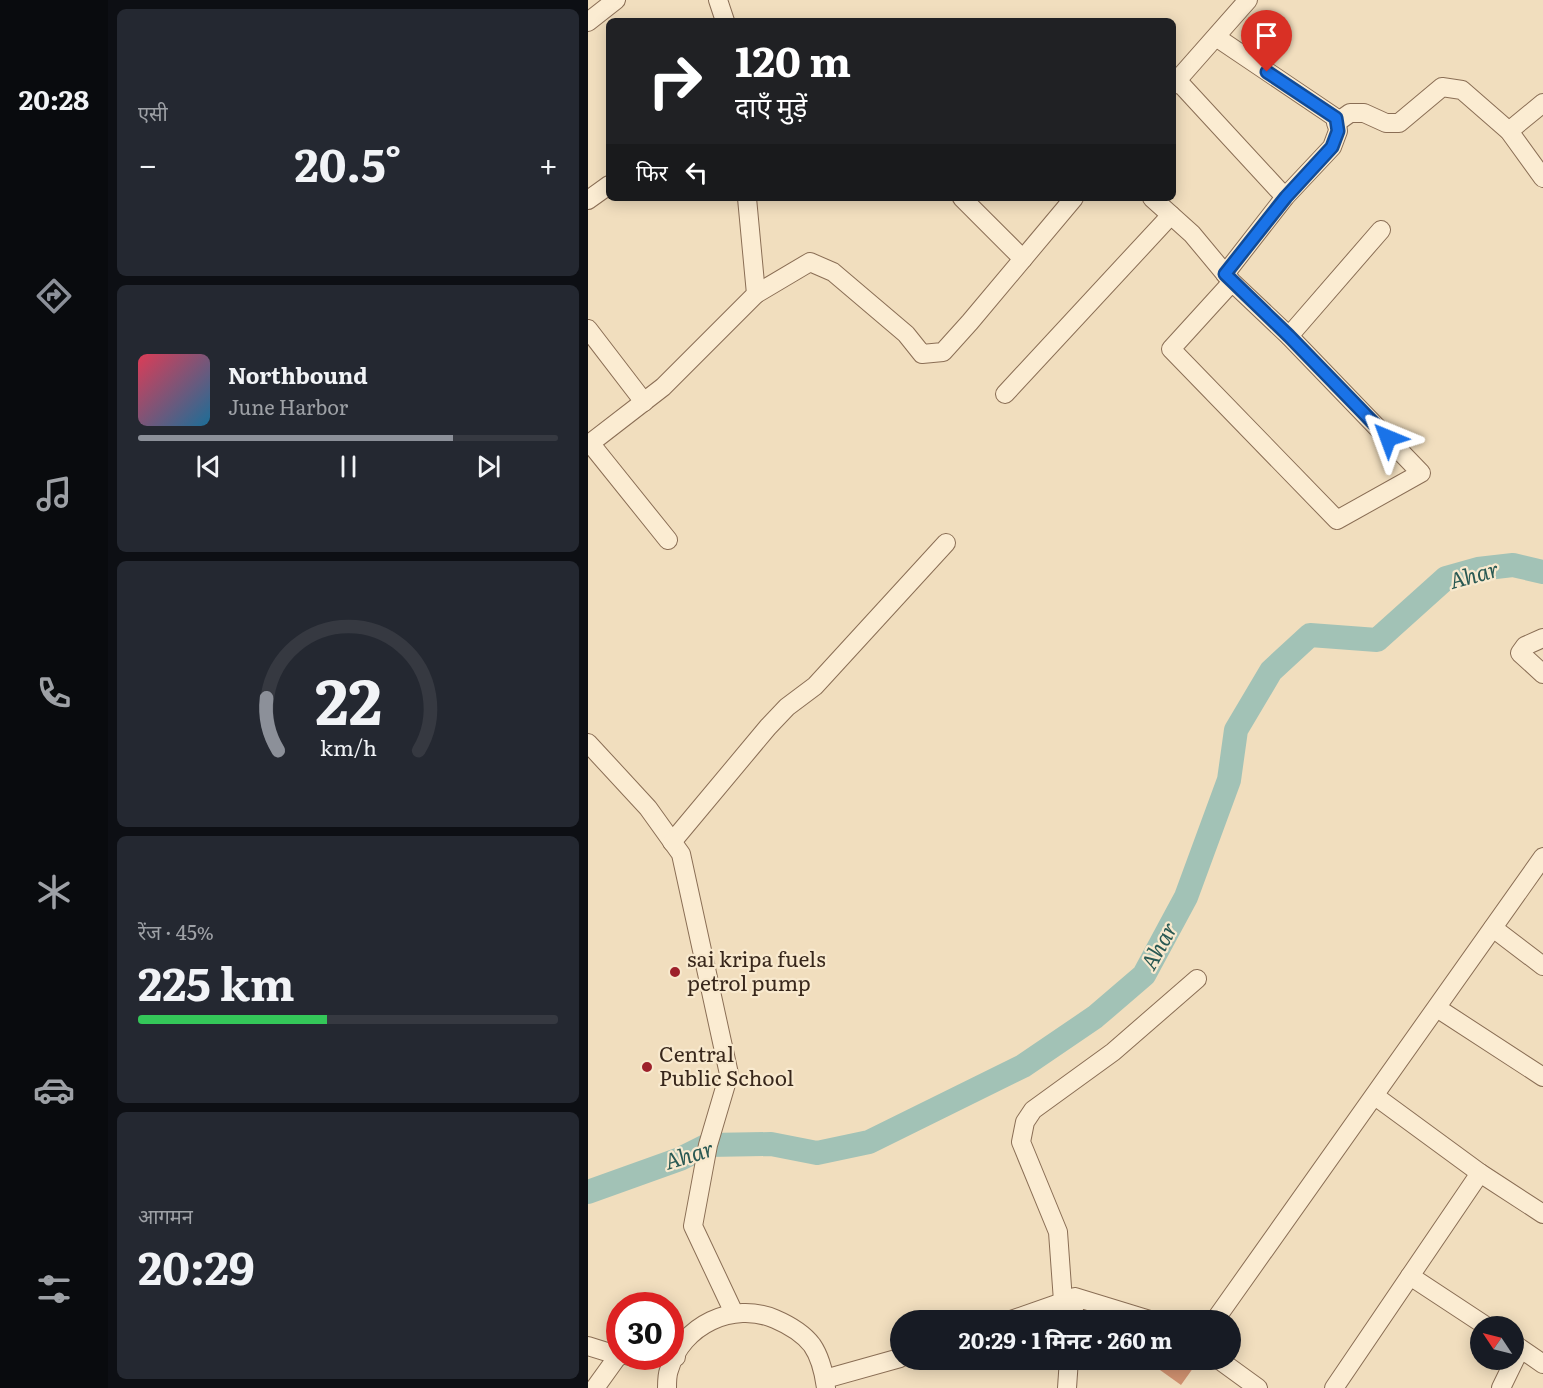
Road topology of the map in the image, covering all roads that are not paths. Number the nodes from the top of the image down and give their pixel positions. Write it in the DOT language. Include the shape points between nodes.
graph roads {
  1 [pos="616,0"];
  2 [pos="718,0"];
  3 [pos="1248,0"];
  4 [pos="724,18"];
  5 [pos="588,22"];
  6 [pos="1216,37"];
  7 [pos="1176,82"];
  8 [pos="1176,84"];
  9 [pos="1543,103"];
  10 [pos="1336,123"];
  11 [pos="1509,131"];
  12 [pos="1543,178"];
  13 [pos="606,186"];
  14 [pos="1286,197"];
  15 [pos="588,200"];
  16 [pos="747,201"];
  17 [pos="965,201"];
  18 [pos="1072,201"];
  19 [pos="1155,201"];
  20 [pos="1171,215"];
  21 [pos="1381,230"];
  22 [pos="1023,260"];
  23 [pos="1228,278"];
  24 [pos="756,294"];
  25 [pos="588,329"];
  26 [pos="1289,336"];
  27 [pos="1005,394"];
  28 [pos="644,402"];
  29 [pos="589,444"];
  30 [pos="668,540"];
  31 [pos="946,543"];
  32 [pos="1543,638"];
  33 [pos="1543,674"];
  34 [pos="588,743"];
  35 [pos="672,842"];
  36 [pos="1543,857"];
  37 [pos="1493,927"];
  38 [pos="1543,966"];
  39 [pos="1197,979"];
  40 [pos="1437,1008"];
  41 [pos="1543,1077"];
  42 [pos="1375,1096"];
  43 [pos="1480,1173"];
  44 [pos="1543,1214"];
  45 [pos="1410,1276"];
  46 [pos="1069,1299"];
  47 [pos="1039,1310"];
  48 [pos="1071,1310"];
  49 [pos="1111,1310"];
  50 [pos="1222,1310"];
  51 [pos="734,1313"];
  52 [pos="1471,1316"];
  53 [pos="684,1343"];
  54 [pos="588,1346"];
  55 [pos="606,1351"];
  56 [pos="1524,1352"];
  57 [pos="890,1361"];
  58 [pos="1543,1364"];
  59 [pos="610,1370"];
  60 [pos="669,1370"];
  61 [pos="1069,1370"];
  62 [pos="1233,1370"];
  63 [pos="1508,1370"];
  64 [pos="825,1384"];
  65 [pos="595,1388"];
  66 [pos="667,1388"];
  67 [pos="1067,1388"];
  68 [pos="1258,1388"];
  69 [pos="1335,1388"];
  70 [pos="1501,1388"];
  1 -- 5 [label="street"];
  2 -- 4 [label="street"];
  3 -- 6 [label="street"];
  6 -- 7 [label="street"];
  6 -- 10 [label="street" via="1336,118"];
  8 -- 14 [label="street"];
  9 -- 11 [label="street"];
  10 -- 11 [label="street" via="1350,113 1399,123 1442,87 1462,90"];
  10 -- 14 [label="street" via="1338,131 1332,147"];
  11 -- 12 [label="street"];
  13 -- 15 [label="street"];
  14 -- 23 [label="street"];
  16 -- 24 [label="street"];
  17 -- 22 [label="street"];
  18 -- 22 [label="street"];
  19 -- 20 [label="street"];
  20 -- 23 [label="street"];
  20 -- 27 [label="street"];
  21 -- 26 [label="street"];
  22 -- 24 [label="street" via="942,352 922,354 906,334 833,272 810,262"];
  23 -- 26 [label="street"];
  23 -- 26 [label="street" via="1171,349 1337,520 1421,473"];
  24 -- 28 [label="street"];
  25 -- 28 [label="street"];
  28 -- 29 [label="street"];
  29 -- 30 [label="street"];
  31 -- 35 [label="street" via="815,686 768,727"];
  32 -- 33 [label="street" via="1525,646 1520,653"];
  34 -- 35 [label="street" via="648,807"];
  35 -- 51 [label="street" via="681,854 729,1074 708,1144 693,1226"];
  36 -- 37 [label="street"];
  37 -- 38 [label="street"];
  37 -- 40 [label="street"];
  39 -- 46 [label="street" via="1113,1052 1033,1110 1025,1122 1021,1142 1058,1233"];
  40 -- 41 [label="street"];
  40 -- 42 [label="street"];
  42 -- 43 [label="street"];
  42 -- 50 [label="street"];
  43 -- 44 [label="street"];
  43 -- 45 [label="street"];
  45 -- 52 [label="street"];
  45 -- 69 [label="street"];
  46 -- 47 [label="street"];
  46 -- 48 [label="street"];
  46 -- 49 [label="street"];
  51 -- 53 [label="street" via="716,1318"];
  51 -- 64 [label="street" via="762,1313 792,1326 812,1345 823,1366"];
  54 -- 55 [label="street"];
  56 -- 58 [label="street"];
  57 -- 64 [label="street"];
  59 -- 65 [label="street"];
  60 -- 66 [label="street"];
  61 -- 67 [label="street"];
  62 -- 68 [label="street"];
  63 -- 70 [label="street"];
}
